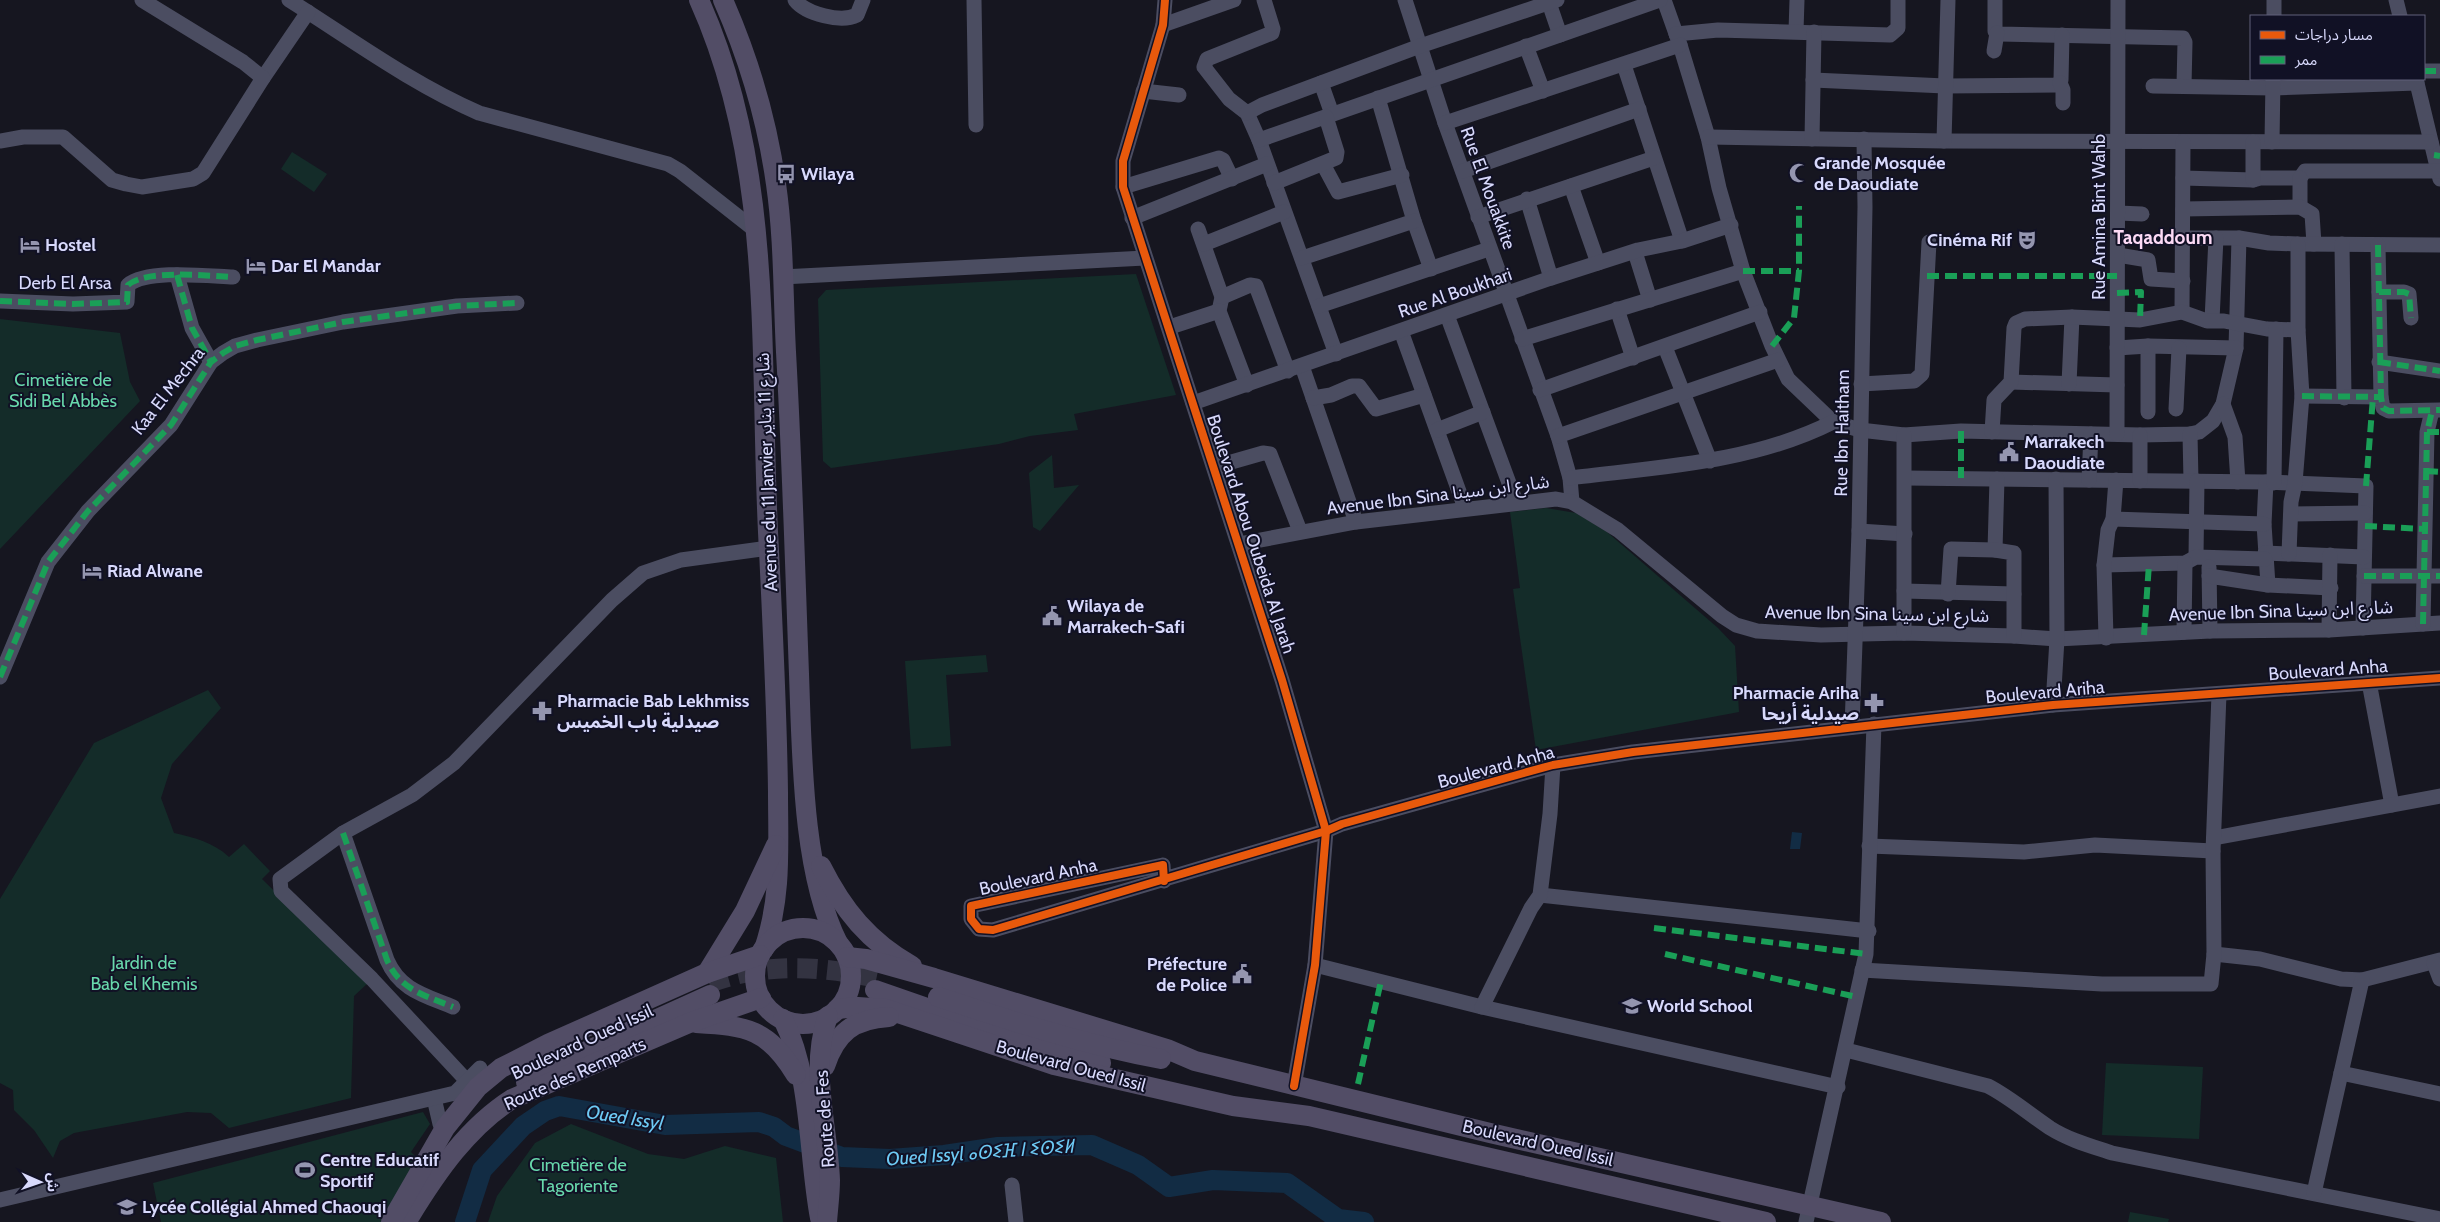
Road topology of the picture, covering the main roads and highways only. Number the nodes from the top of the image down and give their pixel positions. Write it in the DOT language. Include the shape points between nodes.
graph roads {
  1 [pos="699,0"];
  2 [pos="723,0"];
  3 [pos="779,838"];
  4 [pos="812,849"];
  5 [pos="842,950"];
  6 [pos="762,952"];
  7 [pos="934,978"];
  8 [pos="709,984"];
  9 [pos="761,998"];
  10 [pos="832,1013"];
  11 [pos="906,1016"];
  12 [pos="783,1019"];
  13 [pos="689,1023"];
  14 [pos="1195,1061"];
  15 [pos="811,1081"];
  16 [pos="512,1099"];
  17 [pos="1309,1116"];
  18 [pos="427,1163"];
  19 [pos="822,1182"];
  20 [pos="1808,1215"];
  21 [pos="1848,1218"];
  22 [pos="391,1222"];
  23 [pos="407,1222"];
  24 [pos="820,1222"];
  25 [pos="827,1222"];
  26 [pos="1766,1222"];
  27 [pos="1881,1222"];
  1 -- 3 [label="main road, Avenue du 11 Janvier شارع 11 يناير" via="736,102 749,168 755,230 764,366"];
  2 -- 4 [label="main road, Avenue du 11 Janvier شارع 11 يناير" via="765,122 776,186 791,440 800,725"];
  3 -- 6 [label="main road, Avenue du 11 Janvier شارع 11 يناير" via="778,888"];
  3 -- 8 [label="main road"];
  4 -- 5 [label="main road, Avenue du 11 Janvier شارع 11 يناير" via="825,914"];
  4 -- 7 [label="main road" via="831,887 854,920 891,954"];
  5 -- 6 [label="main road" via="822,932 801,928 779,935"];
  5 -- 7 [label="main road, Boulevard Oued Issil" via="866,960"];
  5 -- 10 [label="main road" via="851,974 850,984 846,997"];
  6 -- 8 [label="main road, Route des Remparts"];
  6 -- 9 [label="main road" via="756,976"];
  7 -- 14 [label="main road, Boulevard Oued Issil" via="1167,1049"];
  8 -- 16 [label="main road, Boulevard Oued Issil" via="547,1069 526,1082"];
  8 -- 18 [label="main road, Boulevard Oued Issil" via="504,1078"];
  8 -- 18 [label="main road, Route des Remparts" via="509,1063 478,1087 445,1128"];
  9 -- 12 [label="main road"];
  9 -- 13 [label="main road, Route des Remparts"];
  10 -- 11 [label="main road, Boulevard Oued Issil" via="872,1007"];
  10 -- 12 [label="main road" via="807,1023"];
  10 -- 15 [label="main road, Route de Fes"];
  11 -- 15 [label="main road" via="869,1018 849,1028 834,1044"];
  11 -- 17 [label="main road, Boulevard Oued Issil" via="1054,1066 1233,1106"];
  12 -- 15 [label="main road, Route de Fes"];
  13 -- 15 [label="main road" via="725,1025 762,1035"];
  13 -- 16 [label="main road, Route des Remparts"];
  14 -- 17 [label="main road, Boulevard Oued Issil" via="1163,1060 1121,1052 876,984 1064,1053 1273,1100"];
  14 -- 20 [label="main road, Boulevard Oued Issil"];
  15 -- 19 [label="main road, Route de Fes"];
  16 -- 23 [label="main road, Route des Remparts" via="487,1118 453,1154"];
  17 -- 26 [label="main road, Boulevard Oued Issil"];
  18 -- 22 [label="main road, Route des Remparts"];
  19 -- 24 [label="main road, Route de Fes"];
  19 -- 25 [label="main road, Route de Fes"];
  20 -- 21 [label="main road, Boulevard Oued Issil"];
  21 -- 27 [label="main road, Boulevard Oued Issil"];
}
